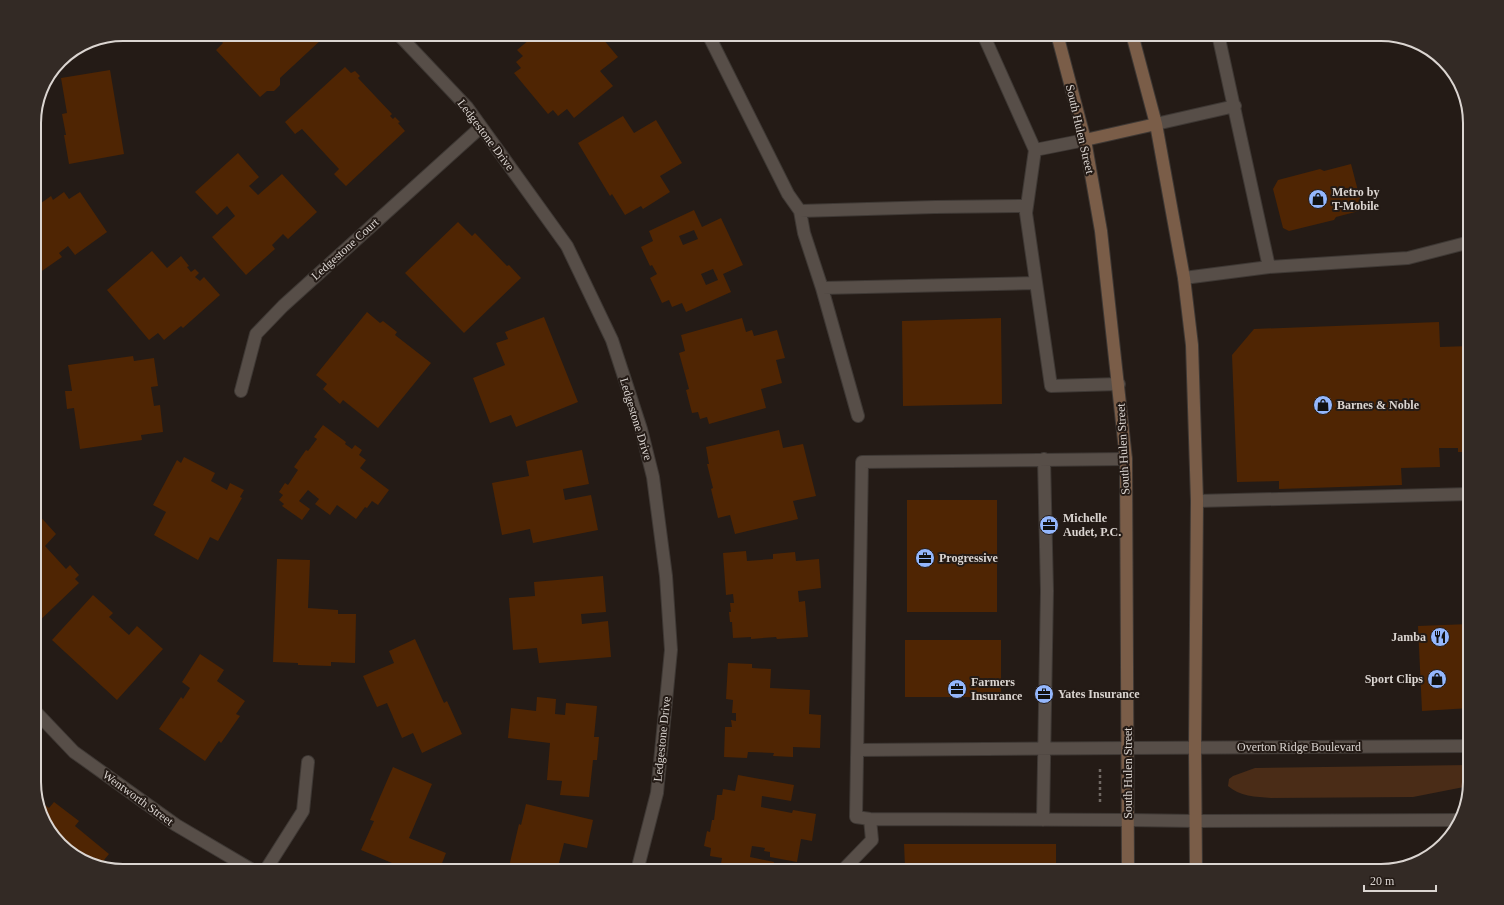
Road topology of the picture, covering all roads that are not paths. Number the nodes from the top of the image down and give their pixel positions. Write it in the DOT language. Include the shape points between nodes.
graph roads {
  1 [pos="405,41"];
  2 [pos="712,41"];
  3 [pos="986,41"];
  4 [pos="1059,41"];
  5 [pos="1134,41"];
  6 [pos="1220,41"];
  7 [pos="1235,106"];
  8 [pos="1156,124"];
  9 [pos="481,127"];
  10 [pos="1085,140"];
  11 [pos="1035,150"];
  12 [pos="1027,206"];
  13 [pos="800,211"];
  14 [pos="1463,244"];
  15 [pos="1269,267"];
  16 [pos="1184,278"];
  17 [pos="1036,283"];
  18 [pos="822,288"];
  19 [pos="1119,384"];
  20 [pos="241,391"];
  21 [pos="858,416"];
  22 [pos="1044,459"];
  23 [pos="1126,459"];
  24 [pos="1463,494"];
  25 [pos="1197,501"];
  26 [pos="41,717"];
  27 [pos="1463,746"];
  28 [pos="1128,748"];
  29 [pos="1195,748"];
  30 [pos="1044,749"];
  31 [pos="858,750"];
  32 [pos="308,762"];
  33 [pos="870,819"];
  34 [pos="1043,820"];
  35 [pos="1128,820"];
  36 [pos="1453,820"];
  37 [pos="1195,821"];
  38 [pos="242,864"];
  39 [pos="269,864"];
  40 [pos="639,864"];
  41 [pos="849,864"];
  42 [pos="1128,864"];
  43 [pos="1196,864"];
  1 -- 9 [label="street, Ledgestone Drive" via="468,107"];
  2 -- 13 [label="street" via="788,194"];
  3 -- 11 [label="street"];
  4 -- 10 [label="main road, South Hulen Street"];
  5 -- 8 [label="main road"];
  6 -- 7 [label="street"];
  7 -- 8 [label="street"];
  7 -- 15 [label="street"];
  8 -- 10 [label="main road"];
  8 -- 16 [label="main road"];
  9 -- 20 [label="street, Ledgestone Court" via="283,306 256,334"];
  9 -- 40 [label="street, Ledgestone Drive" via="567,246 612,340 653,477 666,576 671,650 657,793"];
  10 -- 11 [label="street"];
  10 -- 19 [label="main road, South Hulen Street" via="1101,231"];
  11 -- 12 [label="street"];
  12 -- 13 [label="street"];
  12 -- 17 [label="street"];
  13 -- 18 [label="street" via="804,233"];
  14 -- 15 [label="street" via="1408,258"];
  15 -- 16 [label="street"];
  16 -- 25 [label="main road" via="1192,345"];
  17 -- 18 [label="street"];
  17 -- 19 [label="street" via="1051,386"];
  18 -- 21 [label="street"];
  19 -- 23 [label="main road, South Hulen Street"];
  22 -- 23 [label="street"];
  22 -- 30 [label="street" via="1047,591"];
  22 -- 31 [label="street" via="862,462"];
  23 -- 28 [label="main road, South Hulen Street"];
  24 -- 25 [label="street"];
  25 -- 29 [label="main road"];
  26 -- 38 [label="street, Wentworth Street" via="74,752 176,825"];
  27 -- 29 [label="street, Overton Ridge Boulevard"];
  28 -- 29 [label="street, Overton Ridge Boulevard"];
  28 -- 30 [label="street, Overton Ridge Boulevard"];
  28 -- 35 [label="main road, South Hulen Street"];
  29 -- 37 [label="main road"];
  30 -- 31 [label="street, Overton Ridge Boulevard"];
  30 -- 34 [label="street"];
  31 -- 33 [label="street" via="856,817"];
  32 -- 39 [label="street" via="302,811"];
  33 -- 34 [label="street"];
  33 -- 41 [label="street" via="872,840"];
  34 -- 35 [label="street"];
  35 -- 37 [label="street"];
  35 -- 42 [label="main road, South Hulen Street"];
  36 -- 37 [label="street"];
  37 -- 43 [label="main road"];
}
